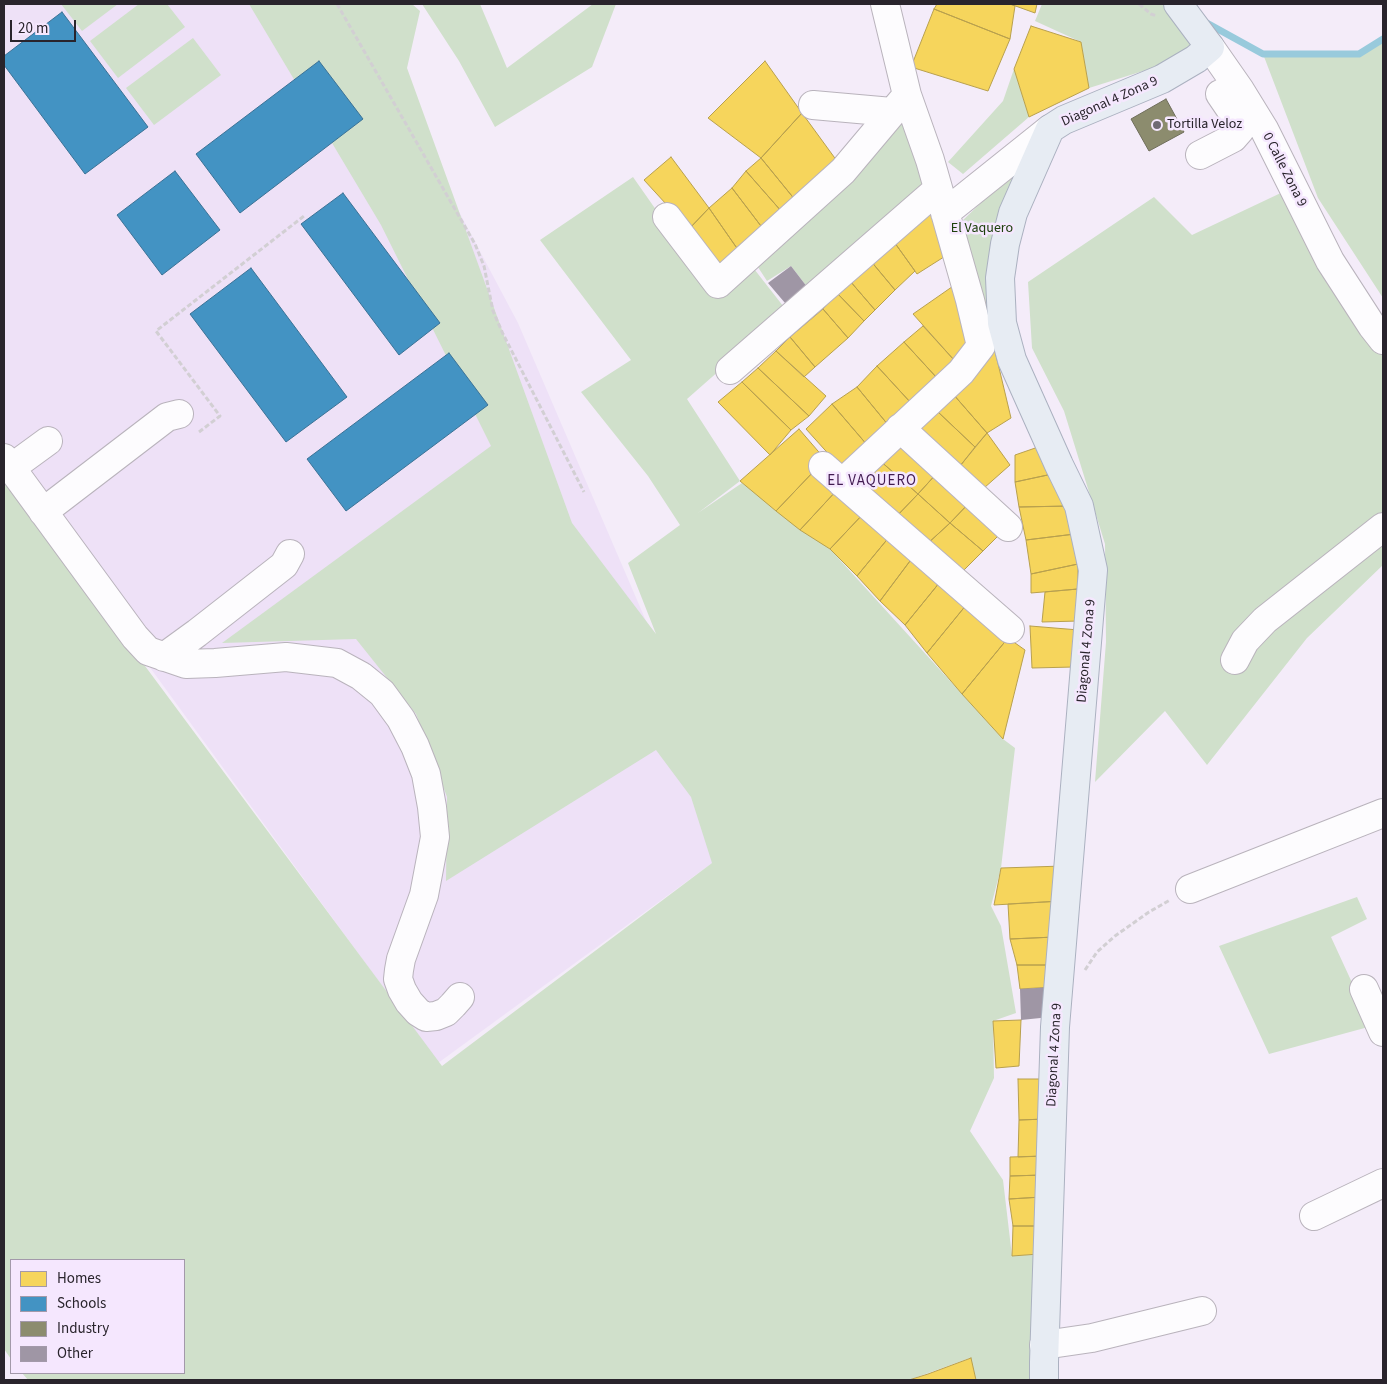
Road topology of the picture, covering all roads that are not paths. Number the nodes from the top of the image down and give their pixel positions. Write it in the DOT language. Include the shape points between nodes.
graph roads {
  1 [pos="885,4"];
  2 [pos="1178,4"];
  3 [pos="1203,53"];
  4 [pos="900,104"];
  5 [pos="813,105"];
  6 [pos="1050,129"];
  7 [pos="1200,155"];
  8 [pos="941,201"];
  9 [pos="667,217"];
  10 [pos="1383,340"];
  11 [pos="730,370"];
  12 [pos="179,414"];
  13 [pos="900,428"];
  14 [pos="48,440"];
  15 [pos="7,463"];
  16 [pos="43,512"];
  17 [pos="1008,527"];
  18 [pos="1383,527"];
  19 [pos="290,554"];
  20 [pos="1010,629"];
  21 [pos="164,657"];
  22 [pos="1235,660"];
  23 [pos="1383,813"];
  24 [pos="1190,889"];
  25 [pos="1364,989"];
  26 [pos="460,997"];
  27 [pos="1383,1032"];
  28 [pos="1383,1183"];
  29 [pos="1314,1216"];
  30 [pos="1202,1311"];
  31 [pos="1044,1345"];
  32 [pos="1044,1380"];
  1 -- 4 [label="street"];
  2 -- 3 [label="main road, 0 Calle Zona 9"];
  3 -- 6 [label="main road, Diagonal 4 Zona 9" via="1162,79 1064,120"];
  3 -- 7 [label="street" via="1238,119 1240,130 1233,138"];
  3 -- 10 [label="street, 0 Calle Zona 9" via="1240,90 1264,129 1330,261"];
  4 -- 5 [label="street"];
  4 -- 8 [label="street" via="930,160"];
  4 -- 9 [label="street" via="843,171 718,284"];
  6 -- 8 [label="street"];
  6 -- 31 [label="main road, Diagonal 4 Zona 9" via="1013,213 1000,278 1002,323 1012,360 1079,506 1093,570 1055,1027"];
  8 -- 11 [label="street"];
  8 -- 13 [label="street" via="981,346 960,372"];
  12 -- 16 [label="street" via="167,417"];
  13 -- 17 [label="street"];
  13 -- 20 [label="street" via="832,474"];
  14 -- 15 [label="street"];
  15 -- 16 [label="street"];
  16 -- 21 [label="street" via="135,637 148,651"];
  18 -- 22 [label="street" via="1265,620 1245,641"];
  19 -- 21 [label="street" via="284,564"];
  21 -- 26 [label="street" via="186,664 286,657 337,663 382,693 401,719 426,774 435,838 424,895 401,959 398,979 409,1002 426,1016 446,1012"];
  23 -- 24 [label="street"];
  25 -- 27 [label="street"];
  28 -- 29 [label="street"];
  30 -- 31 [label="street" via="1092,1338"];
  31 -- 32 [label="main road, Diagonal 4 Zona 9"];
}
